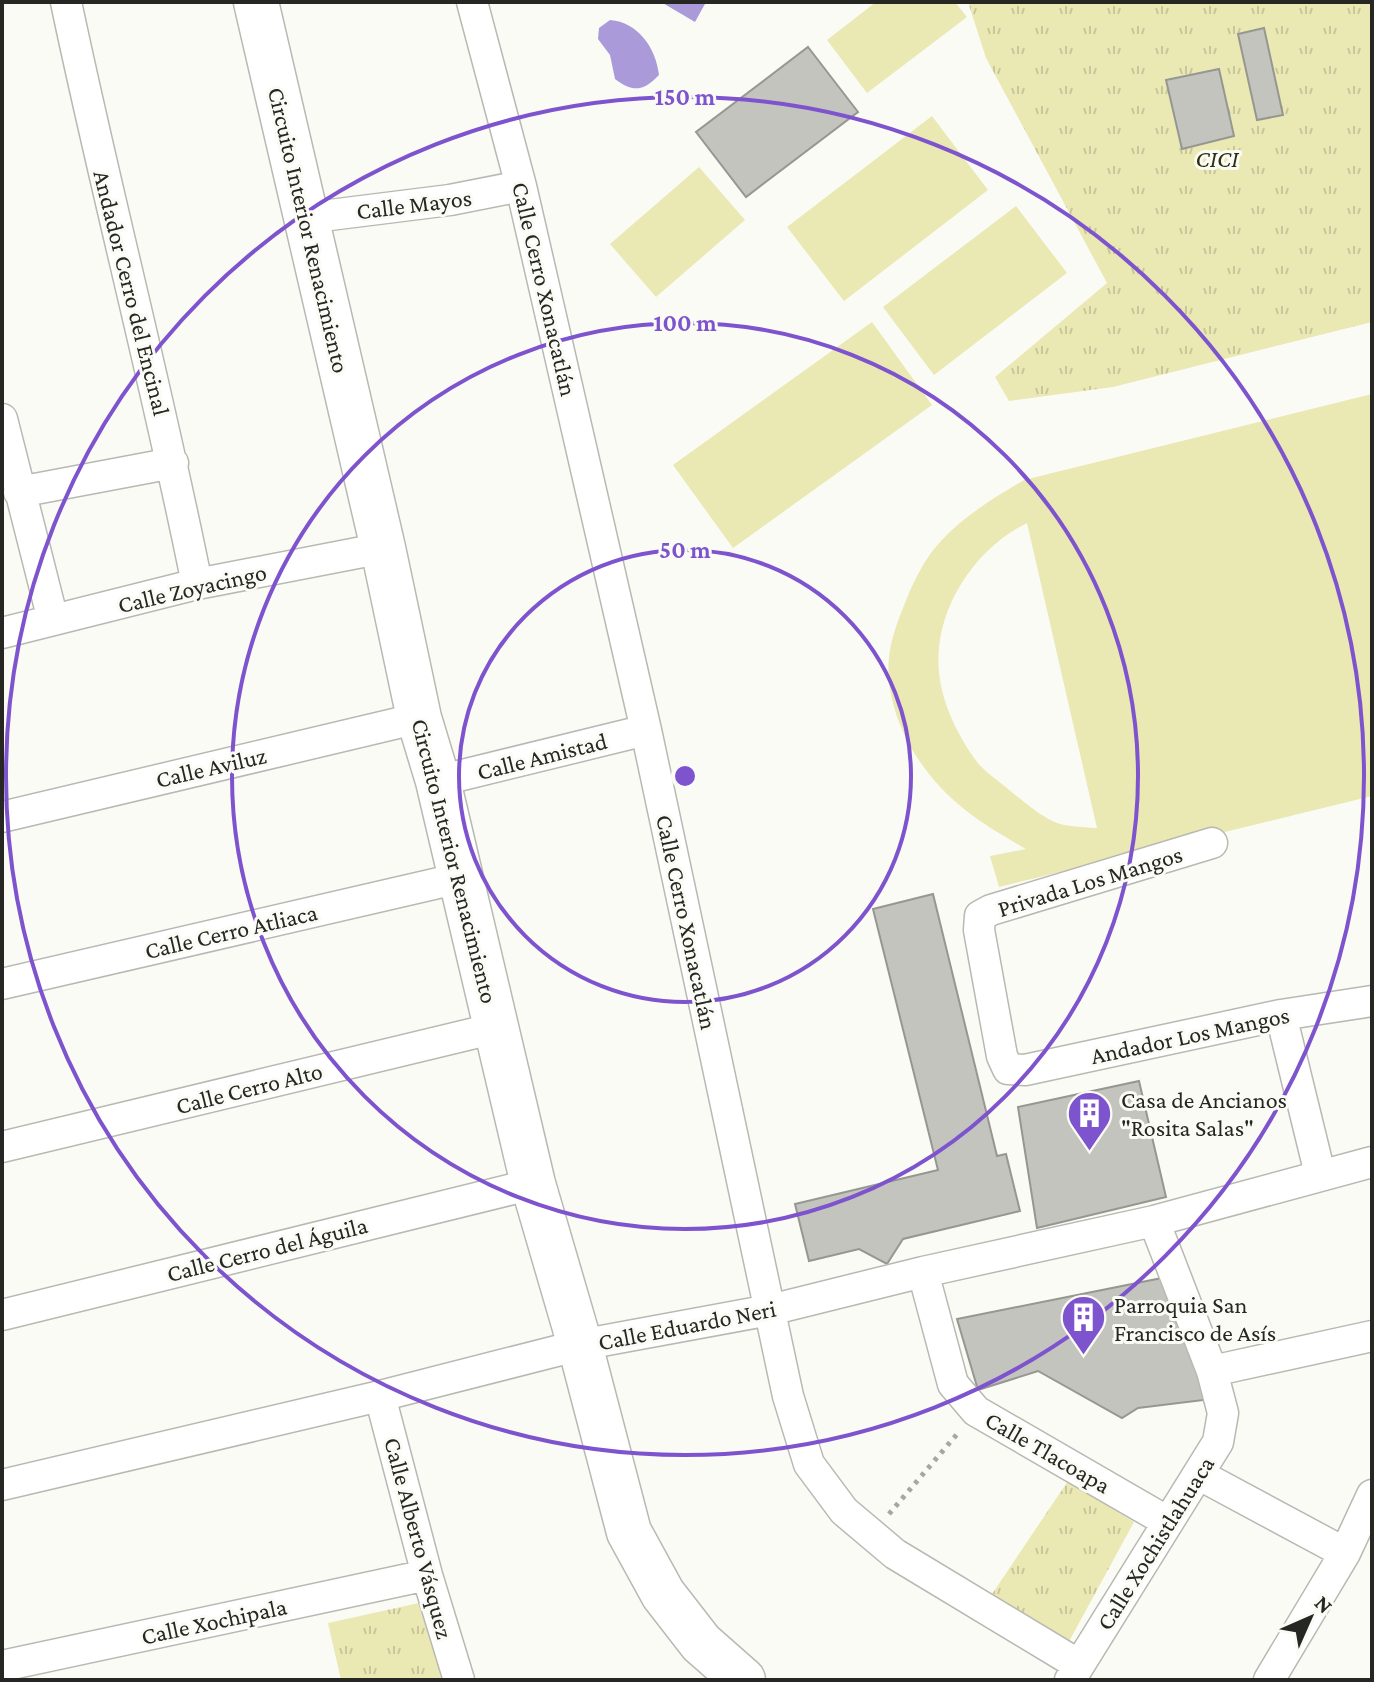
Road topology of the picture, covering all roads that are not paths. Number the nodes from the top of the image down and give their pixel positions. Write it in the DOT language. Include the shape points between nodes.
graph roads {
  1 [pos="66,2"];
  2 [pos="256,2"];
  3 [pos="472,2"];
  4 [pos="521,186"];
  5 [pos="306,218"];
  6 [pos="2,419"];
  7 [pos="173,463"];
  8 [pos="19,492"];
  9 [pos="383,548"];
  10 [pos="197,584"];
  11 [pos="53,620"];
  12 [pos="2,633"];
  13 [pos="419,718"];
  14 [pos="646,730"];
  15 [pos="438,781"];
  16 [pos="2,817"];
  17 [pos="1212,843"];
  18 [pos="460,878"];
  19 [pos="2,984"];
  20 [pos="1372,1001"];
  21 [pos="1281,1015"];
  22 [pos="496,1028"];
  23 [pos="1008,1069"];
  24 [pos="2,1147"];
  25 [pos="1372,1162"];
  26 [pos="1320,1174"];
  27 [pos="533,1184"];
  28 [pos="1154,1221"];
  29 [pos="923,1272"];
  30 [pos="770,1310"];
  31 [pos="2,1315"];
  32 [pos="1372,1337"];
  33 [pos="580,1345"];
  34 [pos="1212,1371"];
  35 [pos="380,1396"];
  36 [pos="1198,1474"];
  37 [pos="2,1485"];
  38 [pos="1372,1495"];
  39 [pos="1168,1522"];
  40 [pos="1345,1553"];
  41 [pos="427,1575"];
  42 [pos="2,1666"];
  43 [pos="1074,1673"];
  44 [pos="459,1680"];
  45 [pos="743,1680"];
  46 [pos="1269,1680"];
  1 -- 7 [label="street, Andador Cerro del Encinal"];
  2 -- 5 [label="main road, Circuito Interior Renacimiento"];
  3 -- 4 [label="street, Calle Cerro Xonacatlán"];
  4 -- 5 [label="street, Calle Mayos"];
  4 -- 14 [label="street, Calle Cerro Xonacatlán"];
  5 -- 9 [label="main road, Circuito Interior Renacimiento"];
  6 -- 8 [label="street"];
  7 -- 8 [label="street"];
  7 -- 10 [label="street, Andador Cerro del Encinal"];
  8 -- 11 [label="street"];
  9 -- 10 [label="street, Calle Zoyacingo"];
  9 -- 13 [label="main road, Circuito Interior Renacimiento"];
  10 -- 11 [label="street, Calle Zoyacingo"];
  11 -- 12 [label="street, Calle Zoyacingo"];
  13 -- 15 [label="main road, Circuito Interior Renacimiento"];
  13 -- 16 [label="street, Calle Aviluz"];
  14 -- 15 [label="street, Calle Amistad"];
  14 -- 30 [label="street, Calle Cerro Xonacatlán"];
  15 -- 18 [label="main road, Circuito Interior Renacimiento"];
  17 -- 23 [label="street, Privada Los Mangos" via="980,916"];
  18 -- 19 [label="street, Calle Cerro Atliaca"];
  18 -- 22 [label="main road, Circuito Interior Renacimiento"];
  20 -- 21 [label="street, Andador Los Mangos"];
  21 -- 23 [label="street, Andador Los Mangos" via="1025,1070"];
  21 -- 26 [label="street"];
  22 -- 24 [label="street, Calle Cerro Alto"];
  22 -- 27 [label="main road, Circuito Interior Renacimiento"];
  25 -- 26 [label="street, Calle Eduardo Neri"];
  26 -- 28 [label="street, Calle Eduardo Neri"];
  27 -- 31 [label="street, Calle Cerro del Águila"];
  27 -- 33 [label="main road, Circuito Interior Renacimiento"];
  28 -- 29 [label="street, Calle Eduardo Neri"];
  28 -- 34 [label="street, Calle Xochistlahuaca"];
  29 -- 30 [label="street, Calle Eduardo Neri"];
  29 -- 39 [label="street, Calle Tlacoapa" via="953,1384 976,1411"];
  30 -- 33 [label="street, Calle Eduardo Neri"];
  30 -- 43 [label="street, Calle Cerro Xonacatlán" via="809,1464 844,1511 895,1554"];
  32 -- 34 [label="street"];
  33 -- 35 [label="street, Calle Eduardo Neri"];
  33 -- 45 [label="main road, Circuito Interior Renacimiento" via="629,1532 663,1594 701,1643"];
  34 -- 36 [label="street, Calle Xochistlahuaca" via="1223,1413 1218,1442"];
  35 -- 37 [label="street, Calle Eduardo Neri"];
  35 -- 41 [label="street, Calle Alberto Vásquez"];
  36 -- 39 [label="street, Calle Xochistlahuaca"];
  36 -- 40 [label="street"];
  38 -- 40 [label="street"];
  39 -- 43 [label="street, Calle Xochistlahuaca"];
  40 -- 46 [label="street"];
  41 -- 42 [label="street, Calle Xochipala"];
  41 -- 44 [label="street, Calle Alberto Vásquez"];
}
